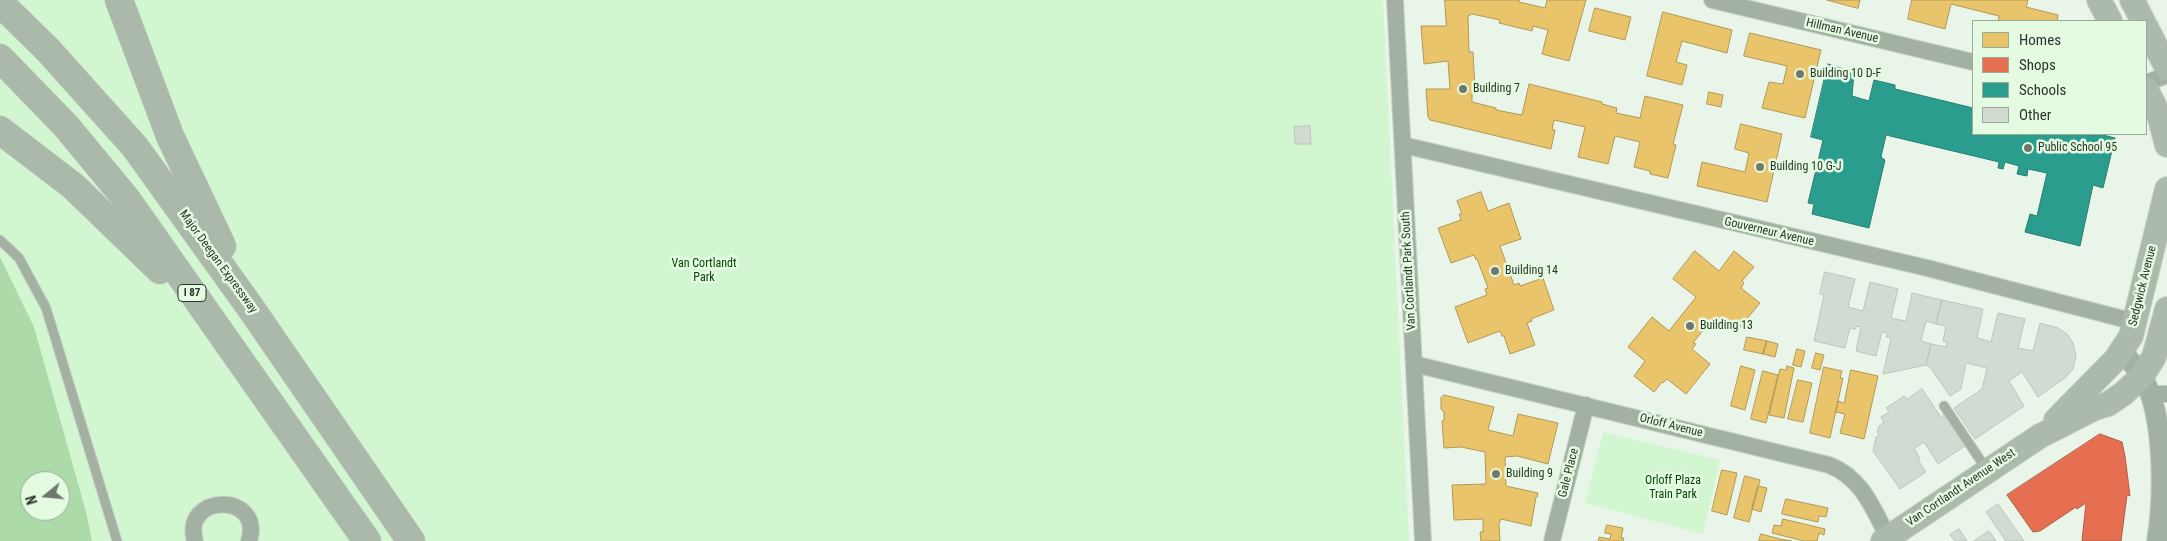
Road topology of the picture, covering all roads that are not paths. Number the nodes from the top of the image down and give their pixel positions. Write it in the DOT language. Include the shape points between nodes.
graph roads {
  1 [pos="119,0"];
  2 [pos="1395,0"];
  3 [pos="1712,0"];
  4 [pos="2098,0"];
  5 [pos="2132,0"];
  6 [pos="0,4"];
  7 [pos="2109,20"];
  8 [pos="2142,20"];
  9 [pos="2147,29"];
  10 [pos="0,58"];
  11 [pos="1972,62"];
  12 [pos="2167,68"];
  13 [pos="2167,74"];
  14 [pos="2147,83"];
  15 [pos="2147,91"];
  16 [pos="0,130"];
  17 [pos="1403,145"];
  18 [pos="2167,145"];
  19 [pos="2167,189"];
  20 [pos="0,240"];
  21 [pos="250,307"];
  22 [pos="2167,309"];
  23 [pos="2135,322"];
  24 [pos="217,329"];
  25 [pos="2122,352"];
  26 [pos="1414,364"];
  27 [pos="2153,388"];
  28 [pos="1586,405"];
  29 [pos="1944,406"];
  30 [pos="2040,436"];
  31 [pos="1987,470"];
  32 [pos="1887,540"];
  33 [pos="116,541"];
  34 [pos="195,541"];
  35 [pos="249,541"];
  36 [pos="367,541"];
  37 [pos="411,541"];
  38 [pos="1423,541"];
  39 [pos="1552,541"];
  40 [pos="2157,541"];
  1 -- 21 [label="highway" via="170,136"];
  2 -- 17 [label="street, Van Cortlandt Park South"];
  3 -- 11 [label="street, Hillman Avenue"];
  4 -- 7 [label="main road"];
  5 -- 8 [label="main road"];
  6 -- 21 [label="highway, Major Deegan Expressway" via="48,50 135,147"];
  9 -- 12 [label="main road"];
  10 -- 24 [label="highway, I 87" via="66,126 128,201"];
  13 -- 14 [label="street"];
  15 -- 18 [label="main road" via="2159,115"];
  16 -- 24 [label="highway" via="47,164 100,210"];
  17 -- 23 [label="street, Gouverneur Avenue" via="1927,268"];
  17 -- 26 [label="street, Van Cortlandt Park South"];
  19 -- 23 [label="main road, Sedgwick Avenue"];
  20 -- 33 [label="lane" via="19,258 46,308"];
  21 -- 37 [label="highway, Major Deegan Expressway"];
  22 -- 27 [label="main road" via="2154,357"];
  23 -- 25 [label="main road, Sedgwick Avenue"];
  24 -- 36 [label="highway, I 87"];
  25 -- 27 [label="street"];
  25 -- 30 [label="main road, Van Cortlandt Avenue West"];
  26 -- 28 [label="street, Orloff Avenue"];
  26 -- 38 [label="street, Van Cortlandt Park South"];
  27 -- 30 [label="main road, Van Cortlandt Avenue West" via="2124,393 2108,404"];
  27 -- 40 [label="street" via="2161,472"];
  28 -- 32 [label="street, Orloff Avenue" via="1839,468 1862,489"];
  28 -- 39 [label="street, Gale Place"];
  29 -- 31 [label="lane"];
  30 -- 31 [label="main road, Van Cortlandt Avenue West"];
  31 -- 32 [label="main road, Van Cortlandt Avenue West"];
  34 -- 35 [label="street" via="196,519 206,508 223,503 233,505 246,516 250,525"];
}
